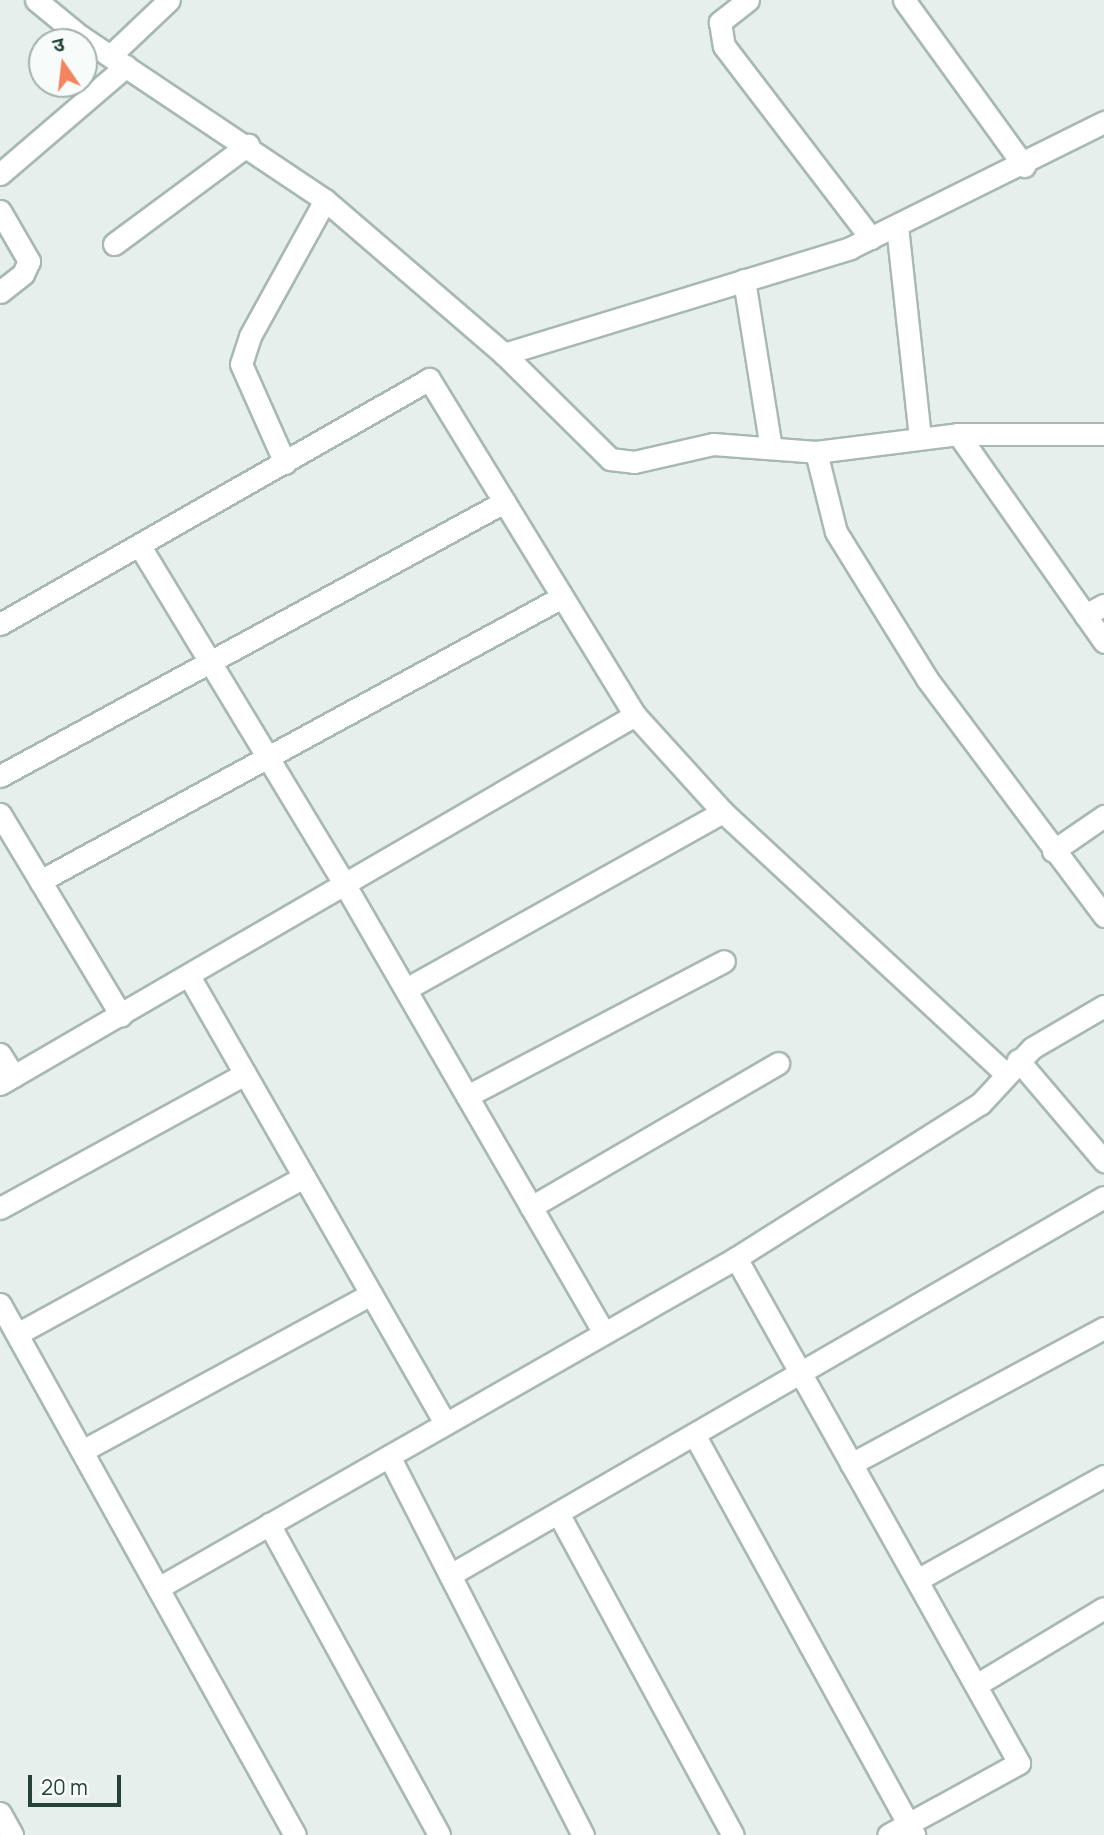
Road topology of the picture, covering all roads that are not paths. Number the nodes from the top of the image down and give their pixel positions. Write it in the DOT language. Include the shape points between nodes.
graph roads {
  1 [pos="36,0"];
  2 [pos="169,0"];
  3 [pos="748,0"];
  4 [pos="904,0"];
  5 [pos="118,61"];
  6 [pos="1104,121"];
  7 [pos="248,145"];
  8 [pos="1024,166"];
  9 [pos="0,174"];
  10 [pos="325,200"];
  11 [pos="0,211"];
  12 [pos="897,226"];
  13 [pos="871,238"];
  14 [pos="114,244"];
  15 [pos="744,280"];
  16 [pos="0,292"];
  17 [pos="504,354"];
  18 [pos="958,434"];
  19 [pos="1104,434"];
  20 [pos="920,438"];
  21 [pos="771,448"];
  22 [pos="816,452"];
  23 [pos="285,463"];
  24 [pos="504,502"];
  25 [pos="141,548"];
  26 [pos="562,597"];
  27 [pos="1104,605"];
  28 [pos="1085,615"];
  29 [pos="0,624"];
  30 [pos="1104,642"];
  31 [pos="209,662"];
  32 [pos="635,715"];
  33 [pos="268,758"];
  34 [pos="0,776"];
  35 [pos="723,812"];
  36 [pos="0,814"];
  37 [pos="1104,816"];
  38 [pos="1053,851"];
  39 [pos="40,881"];
  40 [pos="345,884"];
  41 [pos="1104,916"];
  42 [pos="724,961"];
  43 [pos="189,976"];
  44 [pos="407,989"];
  45 [pos="1104,1006"];
  46 [pos="121,1015"];
  47 [pos="0,1054"];
  48 [pos="778,1063"];
  49 [pos="1012,1067"];
  50 [pos="245,1074"];
  51 [pos="7,1080"];
  52 [pos="467,1096"];
  53 [pos="1104,1161"];
  54 [pos="304,1177"];
  55 [pos="1104,1197"];
  56 [pos="531,1207"];
  57 [pos="0,1208"];
  58 [pos="736,1258"];
  59 [pos="371,1294"];
  60 [pos="0,1304"];
  61 [pos="1104,1328"];
  62 [pos="604,1333"];
  63 [pos="17,1334"];
  64 [pos="802,1375"];
  65 [pos="445,1423"];
  66 [pos="695,1436"];
  67 [pos="82,1451"];
  68 [pos="389,1456"];
  69 [pos="851,1464"];
  70 [pos="1104,1476"];
  71 [pos="558,1514"];
  72 [pos="269,1524"];
  73 [pos="450,1575"];
  74 [pos="916,1580"];
  75 [pos="158,1588"];
  76 [pos="1104,1608"];
  77 [pos="976,1685"];
  78 [pos="0,1813"];
  79 [pos="911,1829"];
  80 [pos="12,1835"];
  81 [pos="295,1835"];
  82 [pos="439,1835"];
  83 [pos="583,1835"];
  84 [pos="733,1835"];
  85 [pos="888,1835"];
  1 -- 5 [label="street"];
  2 -- 5 [label="street"];
  3 -- 13 [label="street" via="720,22 721,39"];
  4 -- 8 [label="street"];
  5 -- 7 [label="street"];
  5 -- 9 [label="street"];
  6 -- 8 [label="street"];
  7 -- 10 [label="street"];
  7 -- 14 [label="street"];
  8 -- 12 [label="street"];
  10 -- 17 [label="street"];
  10 -- 23 [label="street" via="243,349 244,381"];
  11 -- 16 [label="street" via="29,261 23,274"];
  12 -- 13 [label="street"];
  12 -- 20 [label="street"];
  13 -- 15 [label="street"];
  15 -- 17 [label="street"];
  15 -- 21 [label="street"];
  17 -- 21 [label="street" via="610,459 634,462 713,444"];
  18 -- 19 [label="street"];
  18 -- 20 [label="street"];
  18 -- 28 [label="street"];
  20 -- 22 [label="street"];
  21 -- 22 [label="street"];
  22 -- 38 [label="street" via="836,532 926,679"];
  23 -- 24 [label="street" via="429,379"];
  23 -- 25 [label="street"];
  24 -- 26 [label="street"];
  24 -- 31 [label="street"];
  25 -- 29 [label="street"];
  25 -- 31 [label="street"];
  26 -- 32 [label="street"];
  26 -- 33 [label="street"];
  27 -- 28 [label="street"];
  28 -- 30 [label="street"];
  31 -- 33 [label="street"];
  31 -- 34 [label="street"];
  32 -- 35 [label="street"];
  32 -- 40 [label="street"];
  33 -- 39 [label="street"];
  33 -- 40 [label="street"];
  35 -- 44 [label="street"];
  35 -- 49 [label="street"];
  36 -- 39 [label="street"];
  37 -- 38 [label="street"];
  38 -- 41 [label="street"];
  39 -- 46 [label="street"];
  40 -- 43 [label="street"];
  40 -- 44 [label="street"];
  42 -- 52 [label="street"];
  43 -- 46 [label="street"];
  43 -- 50 [label="street"];
  44 -- 52 [label="street"];
  45 -- 49 [label="street"];
  46 -- 51 [label="street"];
  47 -- 51 [label="street"];
  48 -- 56 [label="street"];
  49 -- 53 [label="street"];
  49 -- 58 [label="street" via="980,1104"];
  50 -- 54 [label="street"];
  50 -- 57 [label="street"];
  52 -- 56 [label="street"];
  54 -- 59 [label="street"];
  54 -- 63 [label="street"];
  55 -- 64 [label="street"];
  56 -- 62 [label="street"];
  58 -- 62 [label="street"];
  58 -- 64 [label="street"];
  59 -- 65 [label="street"];
  59 -- 67 [label="street"];
  60 -- 63 [label="street"];
  61 -- 69 [label="street"];
  62 -- 65 [label="street"];
  63 -- 67 [label="street"];
  64 -- 66 [label="street"];
  64 -- 69 [label="street"];
  65 -- 68 [label="street"];
  66 -- 71 [label="street"];
  66 -- 79 [label="street"];
  67 -- 75 [label="street"];
  68 -- 72 [label="street"];
  68 -- 73 [label="street"];
  69 -- 74 [label="street"];
  70 -- 74 [label="street"];
  71 -- 73 [label="street"];
  71 -- 84 [label="street"];
  72 -- 75 [label="street"];
  72 -- 82 [label="street"];
  73 -- 83 [label="street"];
  74 -- 77 [label="street"];
  75 -- 81 [label="street"];
  76 -- 77 [label="street"];
  77 -- 79 [label="street" via="1019,1763"];
  78 -- 80 [label="street"];
  79 -- 85 [label="street"];
}
